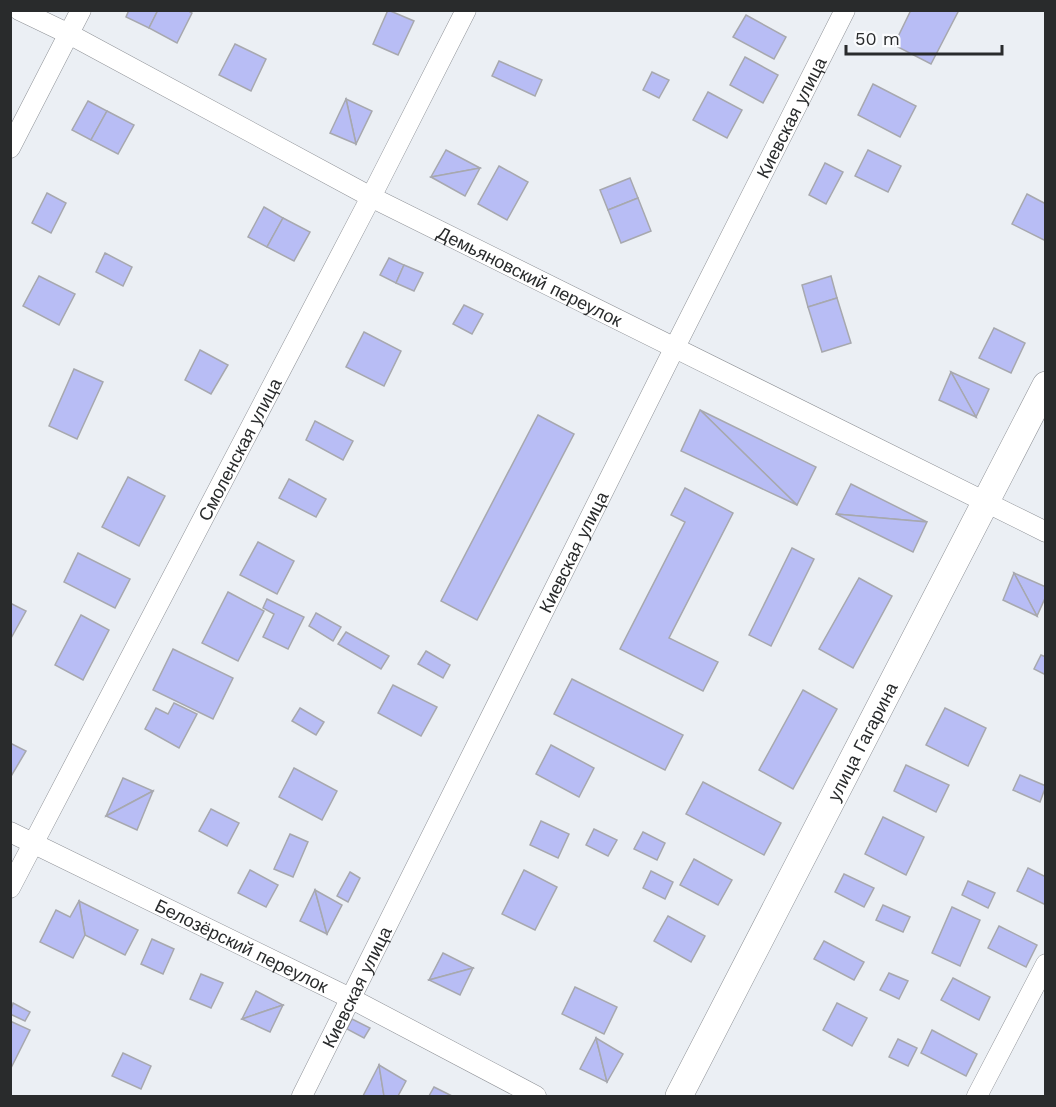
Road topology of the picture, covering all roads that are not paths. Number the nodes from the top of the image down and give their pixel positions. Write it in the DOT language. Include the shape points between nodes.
graph roads {
  1 [pos="19,10"];
  2 [pos="81,10"];
  3 [pos="466,10"];
  4 [pos="845,10"];
  5 [pos="69,34"];
  6 [pos="10,148"];
  7 [pos="371,197"];
  8 [pos="675,346"];
  9 [pos="1046,385"];
  10 [pos="986,502"];
  11 [pos="1046,532"];
  12 [pos="10,832"];
  13 [pos="34,843"];
  14 [pos="10,888"];
  15 [pos="1046,964"];
  16 [pos="352,999"];
  17 [pos="302,1096"];
  18 [pos="536,1096"];
  19 [pos="679,1096"];
  20 [pos="977,1096"];
  1 -- 5 [label="street, Демьяновский переулок"];
  2 -- 5 [label="street"];
  3 -- 7 [label="street, Смоленская улица"];
  4 -- 8 [label="street, Киевская улица"];
  5 -- 6 [label="street"];
  5 -- 7 [label="street, Демьяновский переулок"];
  7 -- 8 [label="street, Демьяновский переулок"];
  7 -- 13 [label="street, Смоленская улица"];
  8 -- 10 [label="street, Демьяновский переулок"];
  8 -- 16 [label="street, Киевская улица"];
  9 -- 10 [label="street, улица Гагарина"];
  10 -- 11 [label="street, Демьяновский переулок"];
  10 -- 19 [label="street, улица Гагарина"];
  12 -- 13 [label="street, Белозёрский переулок"];
  13 -- 14 [label="street, Смоленская улица"];
  13 -- 16 [label="street, Белозёрский переулок"];
  15 -- 20 [label="street"];
  16 -- 17 [label="street, Киевская улица"];
  16 -- 18 [label="street, Белозёрский переулок"];
}
